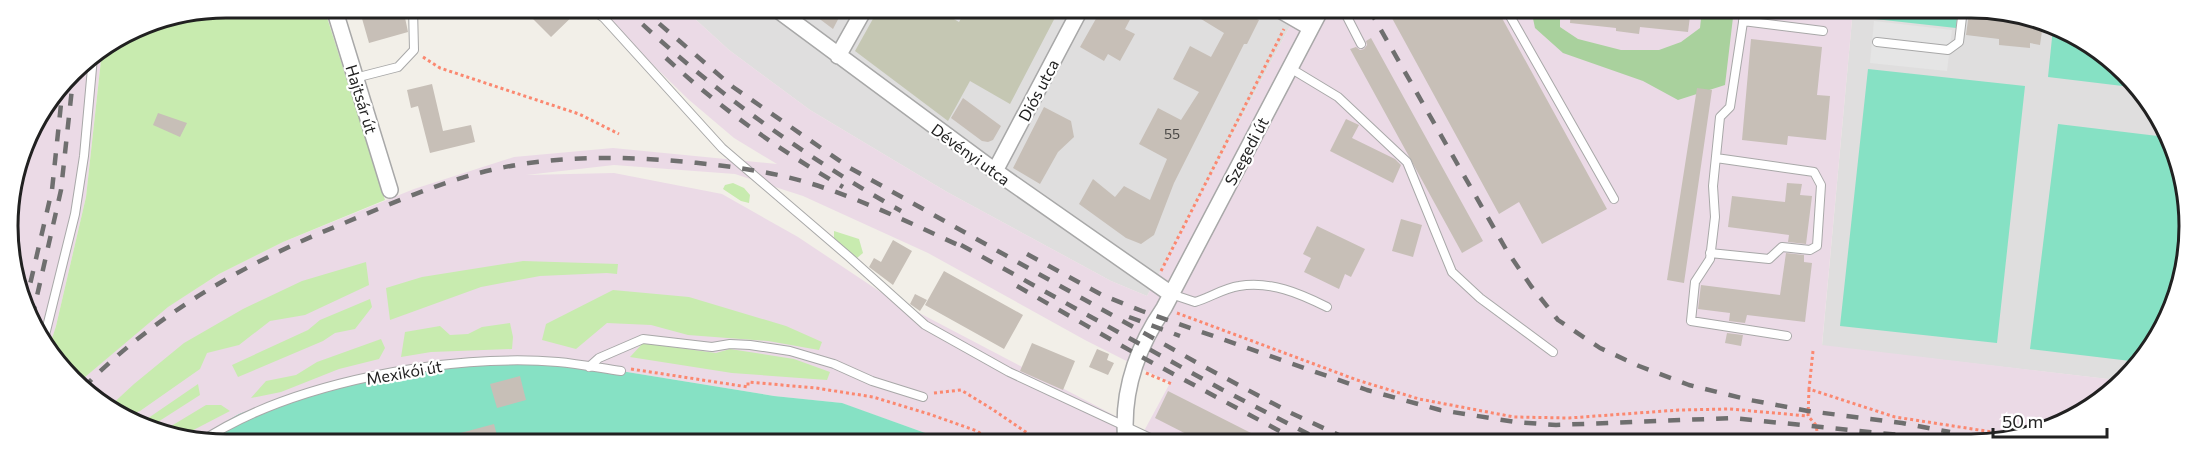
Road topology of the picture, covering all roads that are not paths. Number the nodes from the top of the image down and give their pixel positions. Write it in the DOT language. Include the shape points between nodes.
graph roads {
  1 [pos="337,18"];
  2 [pos="413,18"];
  3 [pos="604,18"];
  4 [pos="788,18"];
  5 [pos="859,18"];
  6 [pos="1076,18"];
  7 [pos="1294,18"];
  8 [pos="1316,18"];
  9 [pos="1348,18"];
  10 [pos="1511,18"];
  11 [pos="1744,18"];
  12 [pos="1962,18"];
  13 [pos="1743,21"];
  14 [pos="1311,28"];
  15 [pos="1822,31"];
  16 [pos="1877,42"];
  17 [pos="1361,44"];
  18 [pos="838,56"];
  19 [pos="92,68"];
  20 [pos="1290,68"];
  21 [pos="355,78"];
  22 [pos="1716,158"];
  23 [pos="995,171"];
  24 [pos="390,190"];
  25 [pos="1614,199"];
  26 [pos="1710,253"];
  27 [pos="1171,294"];
  28 [pos="1328,307"];
  29 [pos="46,330"];
  30 [pos="1787,336"];
  31 [pos="1553,352"];
  32 [pos="589,367"];
  33 [pos="621,371"];
  34 [pos="923,398"];
  35 [pos="216,433"];
  36 [pos="1121,434"];
  37 [pos="1125,434"];
  1 -- 21 [label="street, Hajtsár út"];
  2 -- 21 [label="lane" via="414,50 398,67"];
  3 -- 36 [label="lane" via="722,148 925,325"];
  4 -- 18 [label="street, Dévényi utca"];
  5 -- 18 [label="street"];
  6 -- 23 [label="street, Diós utca"];
  7 -- 14 [label="street"];
  8 -- 14 [label="street, Szegedi út"];
  9 -- 17 [label="lane"];
  10 -- 25 [label="lane"];
  11 -- 13 [label="lane"];
  12 -- 16 [label="lane" via="1959,42 1948,50"];
  13 -- 15 [label="lane"];
  13 -- 22 [label="lane" via="1730,107 1720,117"];
  14 -- 20 [label="street, Szegedi út"];
  18 -- 23 [label="street, Dévényi utca"];
  19 -- 29 [label="lane" via="75,214"];
  20 -- 27 [label="street, Szegedi út"];
  20 -- 31 [label="lane" via="1338,97 1407,162 1452,272"];
  21 -- 24 [label="street, Hajtsár út"];
  22 -- 26 [label="lane"];
  22 -- 26 [label="lane" via="1814,172 1821,185 1817,246 1810,250 1782,247 1769,259"];
  23 -- 27 [label="street, Dévényi utca"];
  26 -- 30 [label="lane" via="1695,282 1691,321"];
  27 -- 28 [label="lane" via="1195,302 1237,286 1264,285 1293,291"];
  27 -- 37 [label="street, Szegedi út" via="1142,345 1134,368 1128,387"];
  32 -- 33 [label="lane, Mexikói út"];
  32 -- 34 [label="lane" via="599,358 643,339 712,347 730,344 790,351"];
  32 -- 35 [label="lane, Mexikói út" via="510,360 456,363 354,381 301,395 243,417"];
}
